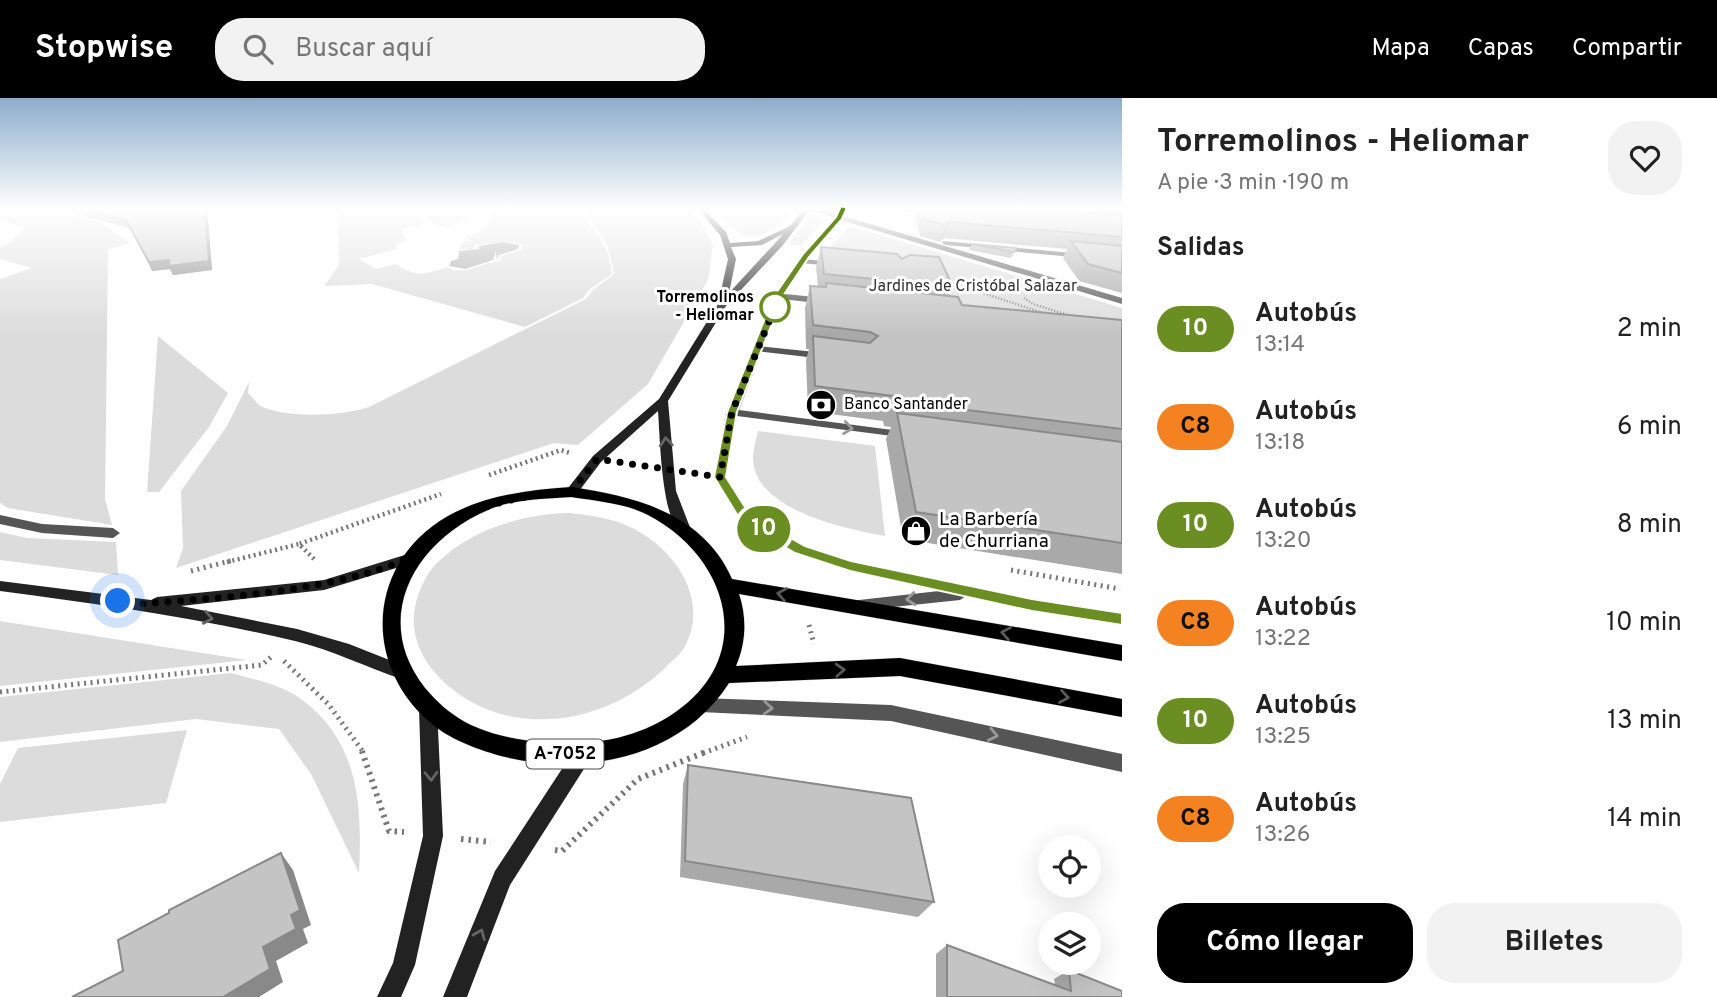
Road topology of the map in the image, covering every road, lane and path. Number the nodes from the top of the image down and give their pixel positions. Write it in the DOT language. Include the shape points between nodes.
graph roads {
  1 [pos="729,250"];
  2 [pos="773,250"];
  3 [pos="812,250"];
  4 [pos="948,250"];
  5 [pos="1019,250"];
  6 [pos="1094,257"];
  7 [pos="802,261"];
  8 [pos="842,264"];
  9 [pos="938,278"];
  10 [pos="970,283"];
  11 [pos="963,286"];
  12 [pos="779,296"];
  13 [pos="1122,301"];
  14 [pos="836,302"];
  15 [pos="722,305"];
  16 [pos="1081,321"];
  17 [pos="758,349"];
  18 [pos="836,358"];
  19 [pos="663,401"];
  20 [pos="732,412"];
  21 [pos="923,438"];
  22 [pos="597,459"];
  23 [pos="485,477"];
  24 [pos="449,491"];
  25 [pos="571,492"];
  26 [pos="0,519"];
  27 [pos="684,530"];
  28 [pos="113,533"];
  29 [pos="411,558"];
  30 [pos="324,584"];
  31 [pos="728,584"];
  32 [pos="0,586"];
  33 [pos="972,592"];
  34 [pos="141,604"];
  35 [pos="850,606"];
  36 [pos="1122,619"];
  37 [pos="297,635"];
  38 [pos="1122,653"];
  39 [pos="401,672"];
  40 [pos="722,675"];
  41 [pos="0,692"];
  42 [pos="700,705"];
  43 [pos="428,708"];
  44 [pos="1122,708"];
  45 [pos="750,736"];
  46 [pos="582,755"];
  47 [pos="1122,763"];
  48 [pos="433,835"];
  49 [pos="522,846"];
  50 [pos="389,997"];
  51 [pos="455,997"];
  1 -- 15 [label="main road" via="732,259"];
  2 -- 15 [label="main road"];
  3 -- 7 [label="street"];
  4 -- 13 [label="street"];
  5 -- 6 [label="street"];
  7 -- 8 [label="street"];
  7 -- 12 [label="street"];
  9 -- 11 [label="path"];
  10 -- 11 [label="path"];
  11 -- 16 [label="path" via="1061,319"];
  12 -- 14 [label="street"];
  12 -- 17 [label="street"];
  15 -- 19 [label="main road"];
  17 -- 18 [label="street"];
  17 -- 20 [label="street"];
  19 -- 22 [label="main road"];
  27 -- 19 [label="main road, one-way" via="670,491"];
  20 -- 21 [label="street, one-way"];
  20 -- 33 [label="street" via="720,477 745,518 800,549 850,566"];
  22 -- 23 [label="path" via="561,450"];
  22 -- 25 [label="main road"];
  24 -- 30 [label="path" via="299,544 317,562"];
  25 -- 27 [label="main road, A-7052" via="652,511"];
  25 -- 29 [label="main road, A-7052" via="526,495 482,507 442,528"];
  26 -- 28 [label="street" via="63,531"];
  27 -- 31 [label="main road, A-7052" via="710,554"];
  29 -- 30 [label="main road"];
  29 -- 39 [label="main road, A-7052" via="397,583 389,612 390,641"];
  30 -- 34 [label="main road"];
  35 -- 31 [label="main road, one-way"];
  31 -- 40 [label="main road, A-7052" via="736,614 734,644"];
  32 -- 34 [label="main road"];
  33 -- 35 [label="street, one-way"];
  33 -- 36 [label="street"];
  34 -- 37 [label="main road, one-way"];
  38 -- 35 [label="main road, one-way"];
  37 -- 39 [label="main road"];
  37 -- 41 [label="path" via="262,665"];
  37 -- 48 [label="path" via="282,659 329,705 364,752 389,831"];
  39 -- 43 [label="main road, A-7052"];
  40 -- 42 [label="main road, A-7052"];
  40 -- 44 [label="main road, one-way" via="900,667"];
  42 -- 46 [label="main road, A-7052" via="667,729 627,746"];
  42 -- 47 [label="street, one-way" via="891,713"];
  43 -- 46 [label="main road, A-7052" via="470,736 524,752"];
  43 -- 48 [label="main road, one-way"];
  45 -- 49 [label="path" via="638,779 562,851"];
  46 -- 49 [label="main road"];
  48 -- 49 [label="path"];
  48 -- 50 [label="main road" via="404,965"];
  51 -- 49 [label="main road, one-way" via="502,878"];
}
